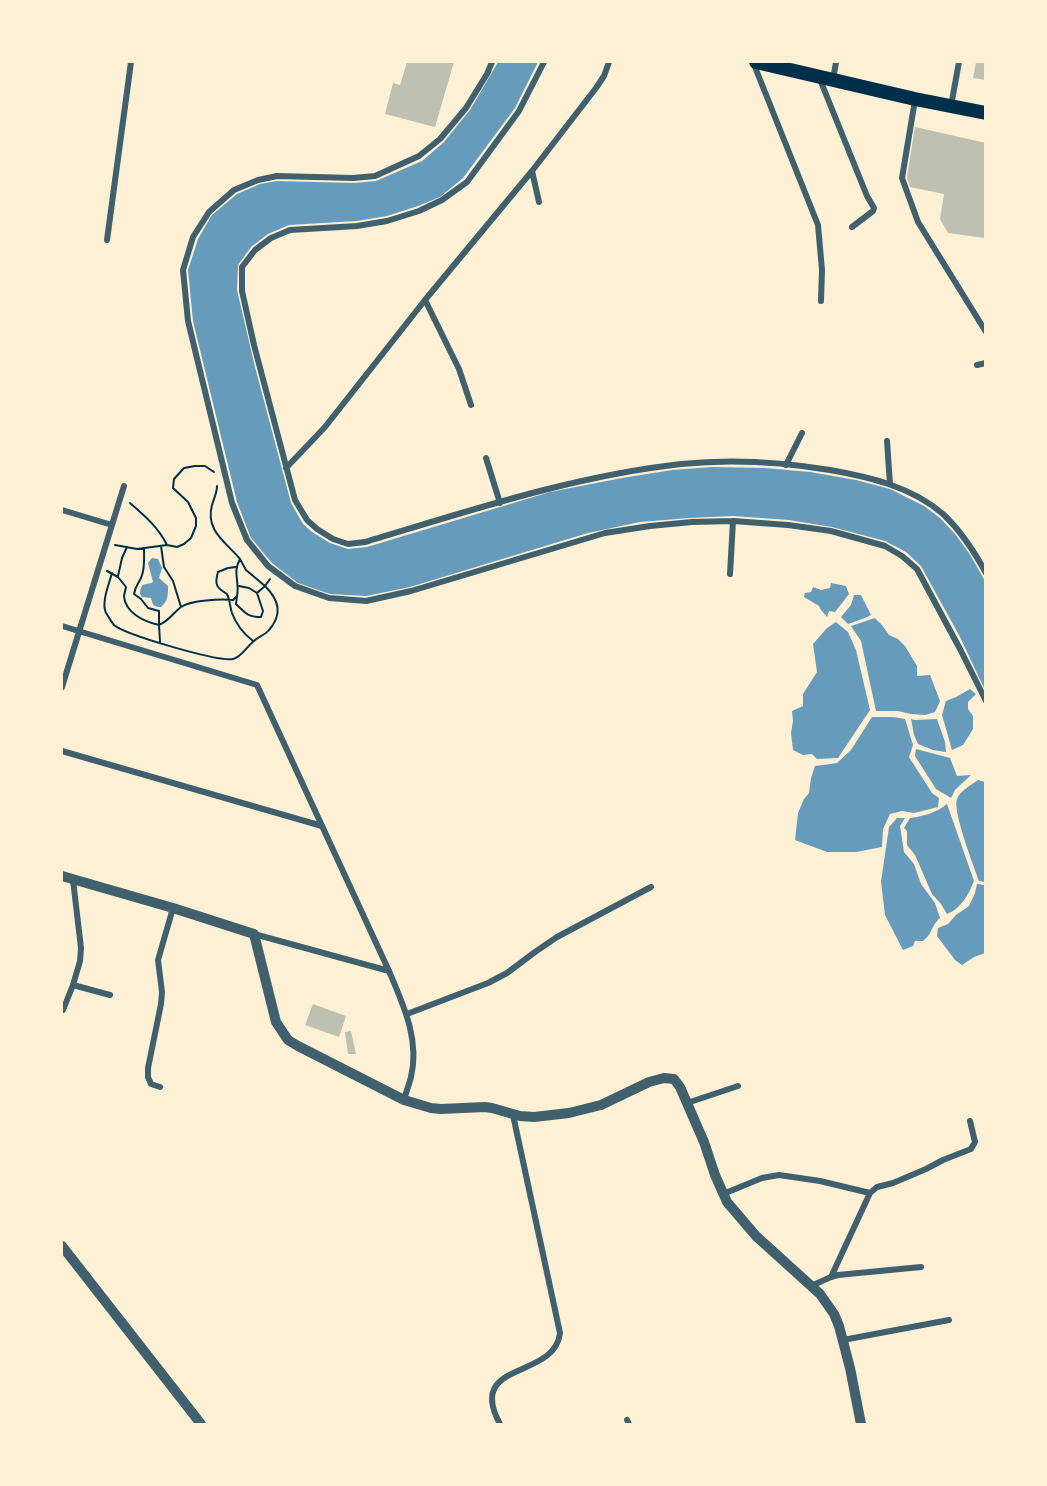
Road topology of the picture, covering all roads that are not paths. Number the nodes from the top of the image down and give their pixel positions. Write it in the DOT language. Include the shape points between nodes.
graph roads {
  1 [pos="131,62"];
  2 [pos="492,62"];
  3 [pos="544,62"];
  4 [pos="609,62"];
  5 [pos="754,62"];
  6 [pos="836,62"];
  7 [pos="959,62"];
  8 [pos="819,77"];
  9 [pos="833,80"];
  10 [pos="915,99"];
  11 [pos="951,106"];
  12 [pos="986,113"];
  13 [pos="532,171"];
  14 [pos="539,202"];
  15 [pos="852,227"];
  16 [pos="107,240"];
  17 [pos="424,300"];
  18 [pos="821,301"];
  19 [pos="986,332"];
  20 [pos="986,363"];
  21 [pos="977,365"];
  22 [pos="471,405"];
  23 [pos="802,433"];
  24 [pos="887,441"];
  25 [pos="486,458"];
  26 [pos="786,465"];
  27 [pos="286,468"];
  28 [pos="890,484"];
  29 [pos="124,486"];
  30 [pos="500,502"];
  31 [pos="62,510"];
  32 [pos="734,521"];
  33 [pos="112,525"];
  34 [pos="986,573"];
  35 [pos="730,574"];
  36 [pos="62,626"];
  37 [pos="79,632"];
  38 [pos="62,687"];
  39 [pos="986,701"];
  40 [pos="62,751"];
  41 [pos="322,826"];
  42 [pos="62,876"];
  43 [pos="73,880"];
  44 [pos="651,887"];
  45 [pos="173,908"];
  46 [pos="254,934"];
  47 [pos="389,971"];
  48 [pos="73,985"];
  49 [pos="110,995"];
  50 [pos="63,1011"];
  51 [pos="407,1014"];
  52 [pos="738,1086"];
  53 [pos="160,1087"];
  54 [pos="404,1100"];
  55 [pos="687,1103"];
  56 [pos="513,1115"];
  57 [pos="970,1121"];
  58 [pos="870,1193"];
  59 [pos="723,1194"];
  60 [pos="62,1246"];
  61 [pos="921,1267"];
  62 [pos="831,1277"];
  63 [pos="812,1286"];
  64 [pos="949,1320"];
  65 [pos="843,1340"];
  66 [pos="201,1425"];
  67 [pos="500,1425"];
  68 [pos="861,1425"];
  1 -- 16 [label="street"];
  2 -- 32 [label="street" via="466,108 440,139 419,156 375,176 277,176 258,180 234,190 209,212 194,237 183,270 188,321 232,502 247,540 268,566 295,586 328,598 366,601 605,533"];
  3 -- 27 [label="street" via="519,111 467,182 442,200 387,221 290,230 255,250 243,267 243,291 254,345"];
  4 -- 13 [label="street" via="596,88"];
  5 -- 8 [label="main road"];
  5 -- 18 [label="street" via="818,225"];
  6 -- 9 [label="street"];
  7 -- 11 [label="street"];
  8 -- 9 [label="main road"];
  8 -- 15 [label="street" via="874,208"];
  9 -- 10 [label="main road"];
  10 -- 11 [label="main road"];
  10 -- 19 [label="street" via="902,178 918,222"];
  11 -- 12 [label="main road"];
  13 -- 14 [label="street"];
  13 -- 17 [label="street"];
  17 -- 22 [label="street" via="459,369"];
  17 -- 27 [label="street" via="325,428"];
  20 -- 21 [label="street"];
  23 -- 26 [label="street"];
  24 -- 28 [label="street"];
  25 -- 30 [label="street"];
  26 -- 28 [label="street" via="854,474"];
  26 -- 30 [label="street" via="717,462 621,472"];
  27 -- 30 [label="street" via="295,500 307,520 333,539 348,544"];
  28 -- 34 [label="street" via="943,514 974,551"];
  29 -- 33 [label="street"];
  31 -- 33 [label="street"];
  32 -- 35 [label="street"];
  32 -- 39 [label="street" via="831,531 885,546 902,556 917,569"];
  33 -- 37 [label="street"];
  36 -- 37 [label="street"];
  37 -- 38 [label="street"];
  37 -- 41 [label="street" via="256,685"];
  40 -- 41 [label="street"];
  41 -- 47 [label="street"];
  42 -- 43 [label="street"];
  43 -- 45 [label="street"];
  43 -- 48 [label="street" via="81,948"];
  44 -- 51 [label="street" via="557,937 507,973"];
  45 -- 46 [label="street"];
  45 -- 53 [label="street" via="158,960 161,1004 148,1068 151,1084"];
  46 -- 47 [label="street"];
  46 -- 54 [label="street" via="276,1022 288,1040"];
  47 -- 51 [label="street"];
  48 -- 49 [label="street"];
  48 -- 50 [label="street"];
  51 -- 54 [label="street" via="414,1059"];
  52 -- 55 [label="street"];
  54 -- 56 [label="street" via="431,1108 485,1107"];
  55 -- 56 [label="street" via="674,1079 664,1078 601,1105 552,1116"];
  55 -- 59 [label="street"];
  56 -- 67 [label="street" via="560,1333 549,1355 503,1379 494,1388 493,1408"];
  57 -- 58 [label="street" via="975,1142 971,1149"];
  58 -- 59 [label="street" via="779,1175"];
  58 -- 62 [label="street"];
  59 -- 63 [label="street" via="756,1236"];
  60 -- 66 [label="street"];
  61 -- 62 [label="street"];
  62 -- 63 [label="street"];
  63 -- 65 [label="street" via="834,1314"];
  64 -- 65 [label="street"];
  65 -- 68 [label="street"];
}
